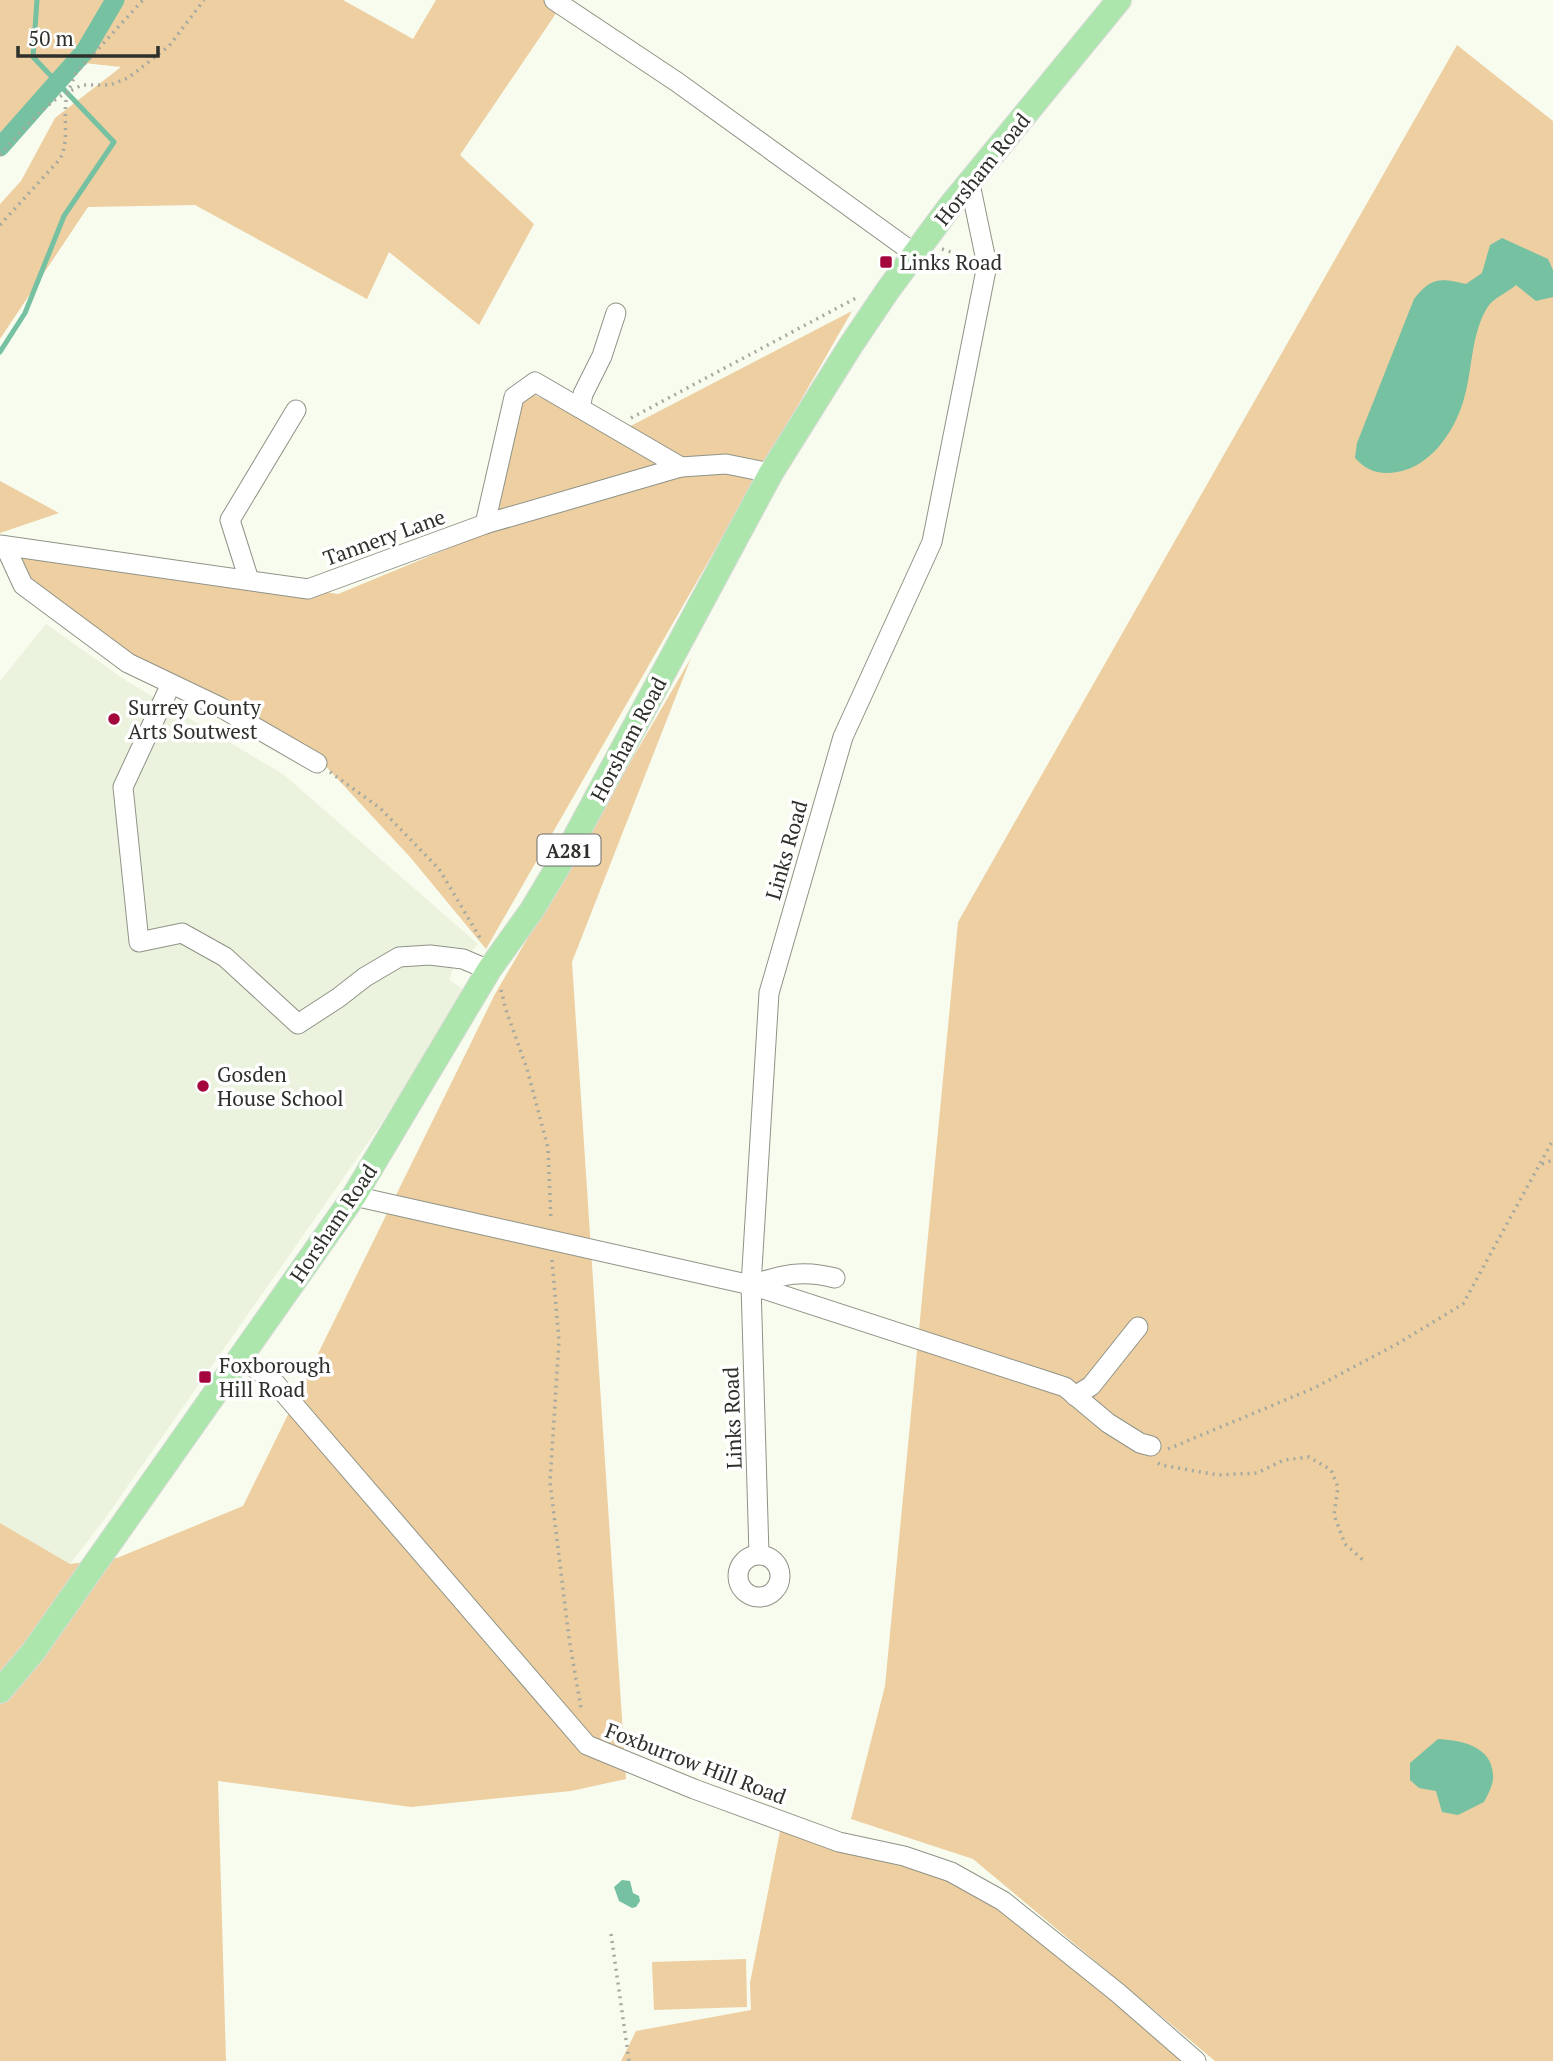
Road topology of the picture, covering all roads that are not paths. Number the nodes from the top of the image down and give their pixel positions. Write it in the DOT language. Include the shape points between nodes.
graph roads {
  1 [pos="555,0"];
  2 [pos="1119,0"];
  3 [pos="970,184"];
  4 [pos="915,254"];
  5 [pos="616,313"];
  6 [pos="580,408"];
  7 [pos="296,410"];
  8 [pos="681,467"];
  9 [pos="771,473"];
  10 [pos="485,524"];
  11 [pos="2,546"];
  12 [pos="250,580"];
  13 [pos="171,684"];
  14 [pos="317,763"];
  15 [pos="492,966"];
  16 [pos="354,1196"];
  17 [pos="835,1278"];
  18 [pos="751,1284"];
  19 [pos="1138,1326"];
  20 [pos="240,1357"];
  21 [pos="1075,1396"];
  22 [pos="1145,1445"];
  23 [pos="759,1554"];
  24 [pos="0,1691"];
  25 [pos="1196,2061"];
  1 -- 4 [label="street"];
  2 -- 3 [label="main road, Horsham Road / A281"];
  3 -- 4 [label="main road, Horsham Road / A281"];
  3 -- 18 [label="street, Links Road" via="987,265 932,542 843,737 769,993"];
  4 -- 9 [label="main road, Horsham Road / A281"];
  5 -- 6 [label="street"];
  6 -- 8 [label="street"];
  6 -- 10 [label="street" via="535,382 514,397"];
  7 -- 12 [label="street" via="230,520"];
  8 -- 9 [label="street, Tannery Lane" via="726,464"];
  8 -- 10 [label="street, Tannery Lane"];
  9 -- 15 [label="main road, Horsham Road / A281" via="571,845"];
  10 -- 12 [label="street, Tannery Lane" via="308,589"];
  11 -- 12 [label="street, Tannery Lane"];
  11 -- 13 [label="street, Tannery Lane" via="23,585 128,663"];
  13 -- 14 [label="street, Tannery Lane"];
  13 -- 15 [label="street" via="122,787 139,942 182,933 225,957 298,1024 399,957 430,955"];
  15 -- 16 [label="main road, Horsham Road / A281"];
  16 -- 18 [label="street"];
  16 -- 20 [label="main road, Horsham Road / A281"];
  17 -- 18 [label="street" via="800,1272"];
  18 -- 21 [label="street" via="1065,1388"];
  18 -- 23 [label="street, Links Road"];
  19 -- 21 [label="street" via="1091,1386"];
  20 -- 24 [label="main road, Horsham Road / A281" via="33,1652"];
  20 -- 25 [label="street, Foxburrow Hill Road" via="276,1384 587,1745 839,1842 951,1872 1003,1901"];
  21 -- 22 [label="street"];
}
